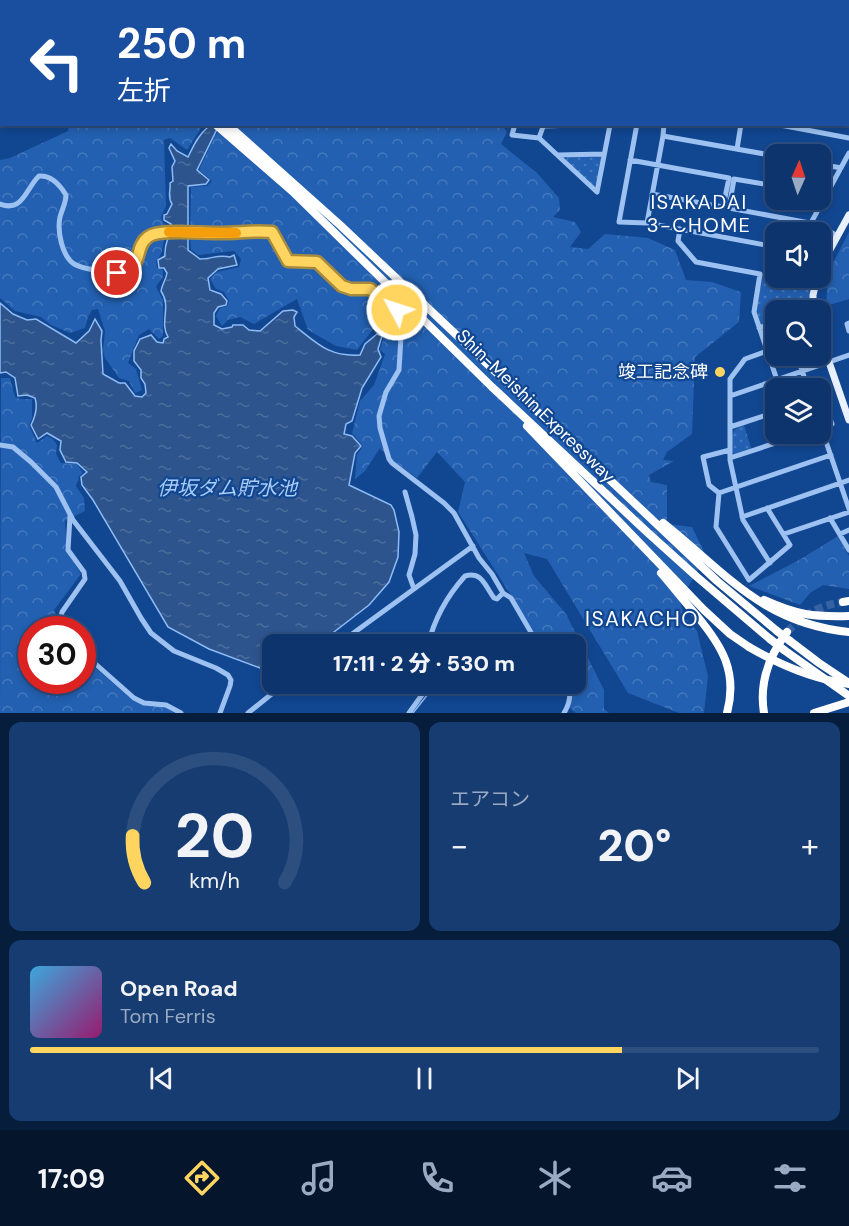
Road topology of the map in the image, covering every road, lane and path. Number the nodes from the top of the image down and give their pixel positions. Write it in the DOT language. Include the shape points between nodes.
graph roads {
  1 [pos="218,126"];
  2 [pos="229,126"];
  3 [pos="514,126"];
  4 [pos="544,126"];
  5 [pos="611,126"];
  6 [pos="637,126"];
  7 [pos="664,126"];
  8 [pos="741,126"];
  9 [pos="786,126"];
  10 [pos="663,136"];
  11 [pos="539,138"];
  12 [pos="849,138"];
  13 [pos="239,139"];
  14 [pos="736,149"];
  15 [pos="849,153"];
  16 [pos="604,154"];
  17 [pos="765,154"];
  18 [pos="558,155"];
  19 [pos="630,160"];
  20 [pos="658,165"];
  21 [pos="831,166"];
  22 [pos="841,168"];
  23 [pos="831,183"];
  24 [pos="765,184"];
  25 [pos="652,194"];
  26 [pos="0,204"];
  27 [pos="849,215"];
  28 [pos="806,222"];
  29 [pos="647,223"];
  30 [pos="680,229"];
  31 [pos="831,233"];
  32 [pos="838,236"];
  33 [pos="765,245"];
  34 [pos="831,248"];
  35 [pos="849,323"];
  36 [pos="765,326"];
  37 [pos="759,328"];
  38 [pos="849,331"];
  39 [pos="765,345"];
  40 [pos="765,352"];
  41 [pos="849,355"];
  42 [pos="831,362"];
  43 [pos="831,365"];
  44 [pos="800,366"];
  45 [pos="818,366"];
  46 [pos="802,371"];
  47 [pos="783,378"];
  48 [pos="804,378"];
  49 [pos="765,384"];
  50 [pos="492,387"];
  51 [pos="730,396"];
  52 [pos="765,416"];
  53 [pos="849,420"];
  54 [pos="730,427"];
  55 [pos="773,444"];
  56 [pos="827,444"];
  57 [pos="0,445"];
  58 [pos="730,450"];
  59 [pos="831,455"];
  60 [pos="730,458"];
  61 [pos="849,480"];
  62 [pos="840,483"];
  63 [pos="736,487"];
  64 [pos="405,492"];
  65 [pos="719,493"];
  66 [pos="632,500"];
  67 [pos="767,508"];
  68 [pos="849,510"];
  69 [pos="70,514"];
  70 [pos="611,515"];
  71 [pos="742,517"];
  72 [pos="830,518"];
  73 [pos="849,530"];
  74 [pos="784,534"];
  75 [pos="840,534"];
  76 [pos="473,546"];
  77 [pos="849,550"];
  78 [pos="770,563"];
  79 [pos="736,585"];
  80 [pos="414,589"];
  81 [pos="503,593"];
  82 [pos="61,616"];
  83 [pos="849,616"];
  84 [pos="787,632"];
  85 [pos="849,632"];
  86 [pos="352,634"];
  87 [pos="431,634"];
  88 [pos="531,634"];
  89 [pos="96,664"];
  90 [pos="849,683"];
  91 [pos="272,694"];
  92 [pos="423,694"];
  93 [pos="569,694"];
  94 [pos="849,696"];
  95 [pos="849,702"];
  96 [pos="567,712"];
  97 [pos="181,713"];
  98 [pos="220,713"];
  99 [pos="248,713"];
  100 [pos="409,713"];
  101 [pos="727,713"];
  102 [pos="764,713"];
  103 [pos="814,713"];
  1 -- 13 [label="highway, Shin-Meishin Expressway"];
  2 -- 13 [label="highway, Shin-Meishin Expressway"];
  3 -- 11 [label="street" via="512,135"];
  4 -- 11 [label="street"];
  5 -- 16 [label="street"];
  6 -- 19 [label="street"];
  7 -- 10 [label="street"];
  8 -- 14 [label="street"];
  9 -- 12 [label="street"];
  10 -- 14 [label="street"];
  10 -- 20 [label="street"];
  11 -- 18 [label="street"];
  13 -- 50 [label="highway, Shin-Meishin Expressway"];
  13 -- 66 [label="highway, Shin-Meishin Expressway" via="340,225"];
  14 -- 17 [label="street"];
  15 -- 22 [label="street"];
  16 -- 18 [label="street"];
  16 -- 18 [label="street" via="597,192"];
  19 -- 20 [label="street"];
  19 -- 29 [label="street" via="619,222"];
  20 -- 25 [label="street"];
  20 -- 25 [label="street" via="729,178 723,207"];
  21 -- 22 [label="street"];
  22 -- 23 [label="street"];
  24 -- 28 [label="street" via="734,179 729,208"];
  25 -- 29 [label="street"];
  26 -- 76 [label="street" via="18,203 39,176 53,179 66,195 60,219 65,253 77,265 106,272 130,268 136,263 145,239 155,234 263,231 272,232 288,261 317,262 342,286 370,289 397,310 402,324 399,370 386,392 379,416 388,458 454,513"];
  27 -- 32 [label="main road"];
  29 -- 30 [label="street"];
  30 -- 33 [label="street"];
  30 -- 37 [label="street" via="678,241 696,262 760,274 753,312"];
  31 -- 32 [label="street"];
  32 -- 34 [label="main road"];
  35 -- 38 [label="street"];
  36 -- 37 [label="street"];
  37 -- 39 [label="street"];
  40 -- 51 [label="street" via="745,359 730,379"];
  41 -- 42 [label="street"];
  43 -- 53 [label="main road"];
  44 -- 46 [label="street"];
  45 -- 46 [label="street"];
  46 -- 47 [label="street"];
  46 -- 48 [label="street"];
  49 -- 51 [label="street"];
  50 -- 70 [label="highway"];
  50 -- 94 [label="highway, Shin-Meishin Expressway, bridge" via="724,600 784,650"];
  51 -- 54 [label="street"];
  52 -- 54 [label="street"];
  54 -- 58 [label="street"];
  55 -- 60 [label="street"];
  56 -- 59 [label="street"];
  57 -- 69 [label="street" via="13,447 51,481"];
  58 -- 60 [label="street"];
  58 -- 65 [label="street" via="703,457 709,485"];
  59 -- 62 [label="street"];
  59 -- 63 [label="street"];
  60 -- 63 [label="street"];
  61 -- 62 [label="street"];
  62 -- 67 [label="street"];
  62 -- 68 [label="street"];
  63 -- 65 [label="street"];
  63 -- 71 [label="street"];
  64 -- 80 [label="street" via="416,535 409,575"];
  65 -- 78 [label="street" via="716,527 749,580"];
  66 -- 79 [label="highway"];
  66 -- 90 [label="highway, Shin-Meishin Expressway, bridge" via="717,581"];
  67 -- 71 [label="street"];
  67 -- 74 [label="street"];
  68 -- 72 [label="street"];
  69 -- 82 [label="street" via="68,550 86,579"];
  69 -- 98 [label="street" via="120,581 152,633 174,651 228,675 230,686"];
  70 -- 90 [label="highway, bridge" via="730,634 776,662"];
  70 -- 101 [label="highway" via="717,642 729,672"];
  71 -- 78 [label="street"];
  72 -- 74 [label="street"];
  72 -- 75 [label="street"];
  73 -- 75 [label="street"];
  74 -- 78 [label="street" via="790,545"];
  75 -- 77 [label="street"];
  76 -- 80 [label="street"];
  76 -- 81 [label="street"];
  79 -- 83 [label="highway" via="796,613"];
  79 -- 85 [label="highway" via="790,618"];
  80 -- 86 [label="street"];
  81 -- 87 [label="street" via="497,599 479,577 465,576"];
  81 -- 88 [label="street" via="511,598"];
  84 -- 102 [label="highway" via="766,672"];
  89 -- 97 [label="street" via="134,698 166,705"];
  91 -- 99 [label="street"];
  92 -- 100 [label="street"];
  93 -- 96 [label="street"];
  95 -- 103 [label="highway"];
}
